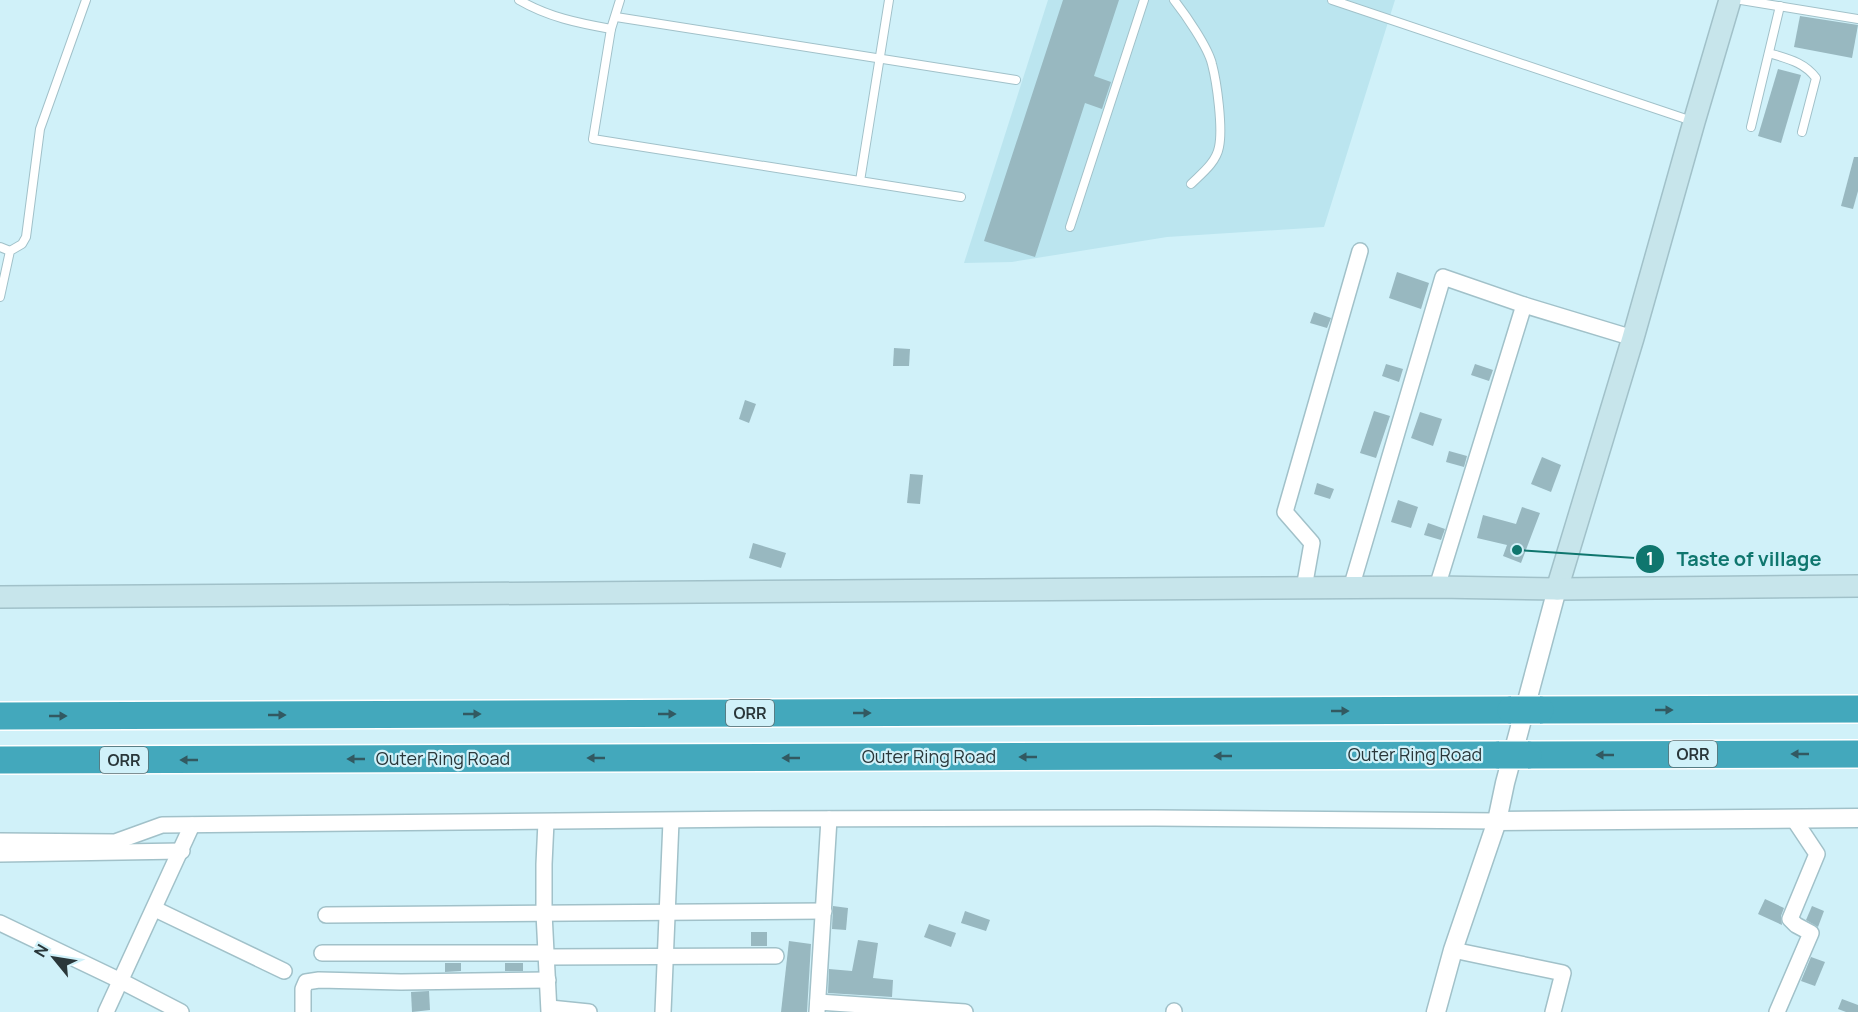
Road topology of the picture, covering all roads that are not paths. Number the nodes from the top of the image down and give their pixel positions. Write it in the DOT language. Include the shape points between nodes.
graph roads {
  1 [pos="86,0"];
  2 [pos="519,0"];
  3 [pos="620,0"];
  4 [pos="889,0"];
  5 [pos="1144,0"];
  6 [pos="1174,0"];
  7 [pos="1332,0"];
  8 [pos="1730,0"];
  9 [pos="1741,0"];
  10 [pos="1780,6"];
  11 [pos="616,17"];
  12 [pos="1858,19"];
  13 [pos="611,29"];
  14 [pos="1769,53"];
  15 [pos="880,58"];
  16 [pos="1016,80"];
  17 [pos="1694,122"];
  18 [pos="1751,127"];
  19 [pos="1802,132"];
  20 [pos="860,181"];
  21 [pos="1191,184"];
  22 [pos="961,196"];
  23 [pos="1070,227"];
  24 [pos="0,247"];
  25 [pos="1360,251"];
  26 [pos="10,252"];
  27 [pos="0,297"];
  28 [pos="1524,305"];
  29 [pos="1633,338"];
  30 [pos="1858,586"];
  31 [pos="1437,587"];
  32 [pos="1304,588"];
  33 [pos="1351,588"];
  34 [pos="1557,589"];
  35 [pos="0,597"];
  36 [pos="1858,709"];
  37 [pos="0,716"];
  38 [pos="1858,754"];
  39 [pos="0,760"];
  40 [pos="1793,818"];
  41 [pos="1858,818"];
  42 [pos="829,819"];
  43 [pos="671,821"];
  44 [pos="1497,821"];
  45 [pos="546,822"];
  46 [pos="192,825"];
  47 [pos="159,826"];
  48 [pos="0,841"];
  49 [pos="182,851"];
  50 [pos="154,852"];
  51 [pos="0,854"];
  52 [pos="155,909"];
  53 [pos="824,912"];
  54 [pos="544,913"];
  55 [pos="667,913"];
  56 [pos="326,915"];
  57 [pos="0,923"];
  58 [pos="1454,950"];
  59 [pos="322,952"];
  60 [pos="546,955"];
  61 [pos="776,956"];
  62 [pos="665,957"];
  63 [pos="284,970"];
  64 [pos="548,980"];
  65 [pos="121,981"];
  66 [pos="818,1007"];
  67 [pos="550,1010"];
  68 [pos="927,1011"];
  69 [pos="106,1012"];
  70 [pos="181,1012"];
  71 [pos="303,1012"];
  72 [pos="589,1012"];
  73 [pos="663,1012"];
  74 [pos="965,1012"];
  75 [pos="1436,1012"];
  76 [pos="1553,1012"];
  77 [pos="1777,1012"];
  1 -- 26 [label="lane" via="40,129 26,237"];
  2 -- 13 [label="lane" via="569,22"];
  3 -- 11 [label="lane"];
  4 -- 15 [label="lane"];
  5 -- 23 [label="lane"];
  6 -- 21 [label="lane" via="1212,62 1219,115 1219,148 1209,166"];
  7 -- 17 [label="lane"];
  8 -- 17 [label="main road"];
  9 -- 10 [label="lane"];
  10 -- 12 [label="lane"];
  10 -- 14 [label="lane"];
  11 -- 13 [label="lane"];
  11 -- 15 [label="lane"];
  13 -- 20 [label="lane" via="593,139"];
  14 -- 18 [label="lane"];
  14 -- 19 [label="lane" via="1796,61 1816,78"];
  15 -- 16 [label="lane"];
  15 -- 20 [label="lane"];
  17 -- 29 [label="main road"];
  20 -- 22 [label="lane"];
  24 -- 26 [label="lane"];
  25 -- 32 [label="street" via="1286,512 1312,543"];
  26 -- 27 [label="lane"];
  28 -- 29 [label="street"];
  28 -- 31 [label="street"];
  28 -- 33 [label="street" via="1443,277"];
  29 -- 34 [label="main road"];
  30 -- 34 [label="main road"];
  31 -- 33 [label="main road"];
  31 -- 34 [label="main road"];
  32 -- 33 [label="main road"];
  32 -- 35 [label="main road"];
  34 -- 44 [label="street"];
  37 -- 36 [label="highway, ORR, one-way, bridge"];
  38 -- 39 [label="highway, Outer Ring Road / ORR, one-way, bridge"];
  40 -- 41 [label="street"];
  40 -- 44 [label="street"];
  40 -- 77 [label="street" via="1817,854 1790,919 1811,933"];
  42 -- 43 [label="street"];
  42 -- 44 [label="street"];
  42 -- 53 [label="street"];
  43 -- 45 [label="street"];
  43 -- 55 [label="street"];
  44 -- 58 [label="street"];
  45 -- 46 [label="street"];
  45 -- 54 [label="street"];
  46 -- 47 [label="street"];
  46 -- 49 [label="street"];
  47 -- 48 [label="street" via="115,842"];
  47 -- 50 [label="street"];
  49 -- 50 [label="street"];
  49 -- 52 [label="street"];
  50 -- 51 [label="street"];
  52 -- 63 [label="street"];
  52 -- 65 [label="street"];
  53 -- 55 [label="street"];
  53 -- 66 [label="street"];
  54 -- 55 [label="street"];
  54 -- 56 [label="street"];
  54 -- 60 [label="street"];
  55 -- 62 [label="street"];
  57 -- 65 [label="street"];
  58 -- 75 [label="street"];
  58 -- 76 [label="street" via="1563,973"];
  59 -- 60 [label="street"];
  60 -- 62 [label="street"];
  60 -- 64 [label="street"];
  61 -- 62 [label="street"];
  62 -- 73 [label="street"];
  64 -- 67 [label="street"];
  64 -- 71 [label="street" via="319,980 306,982"];
  65 -- 69 [label="street"];
  65 -- 70 [label="street"];
  66 -- 68 [label="street"];
  67 -- 72 [label="street"];
  68 -- 74 [label="street"];
}
